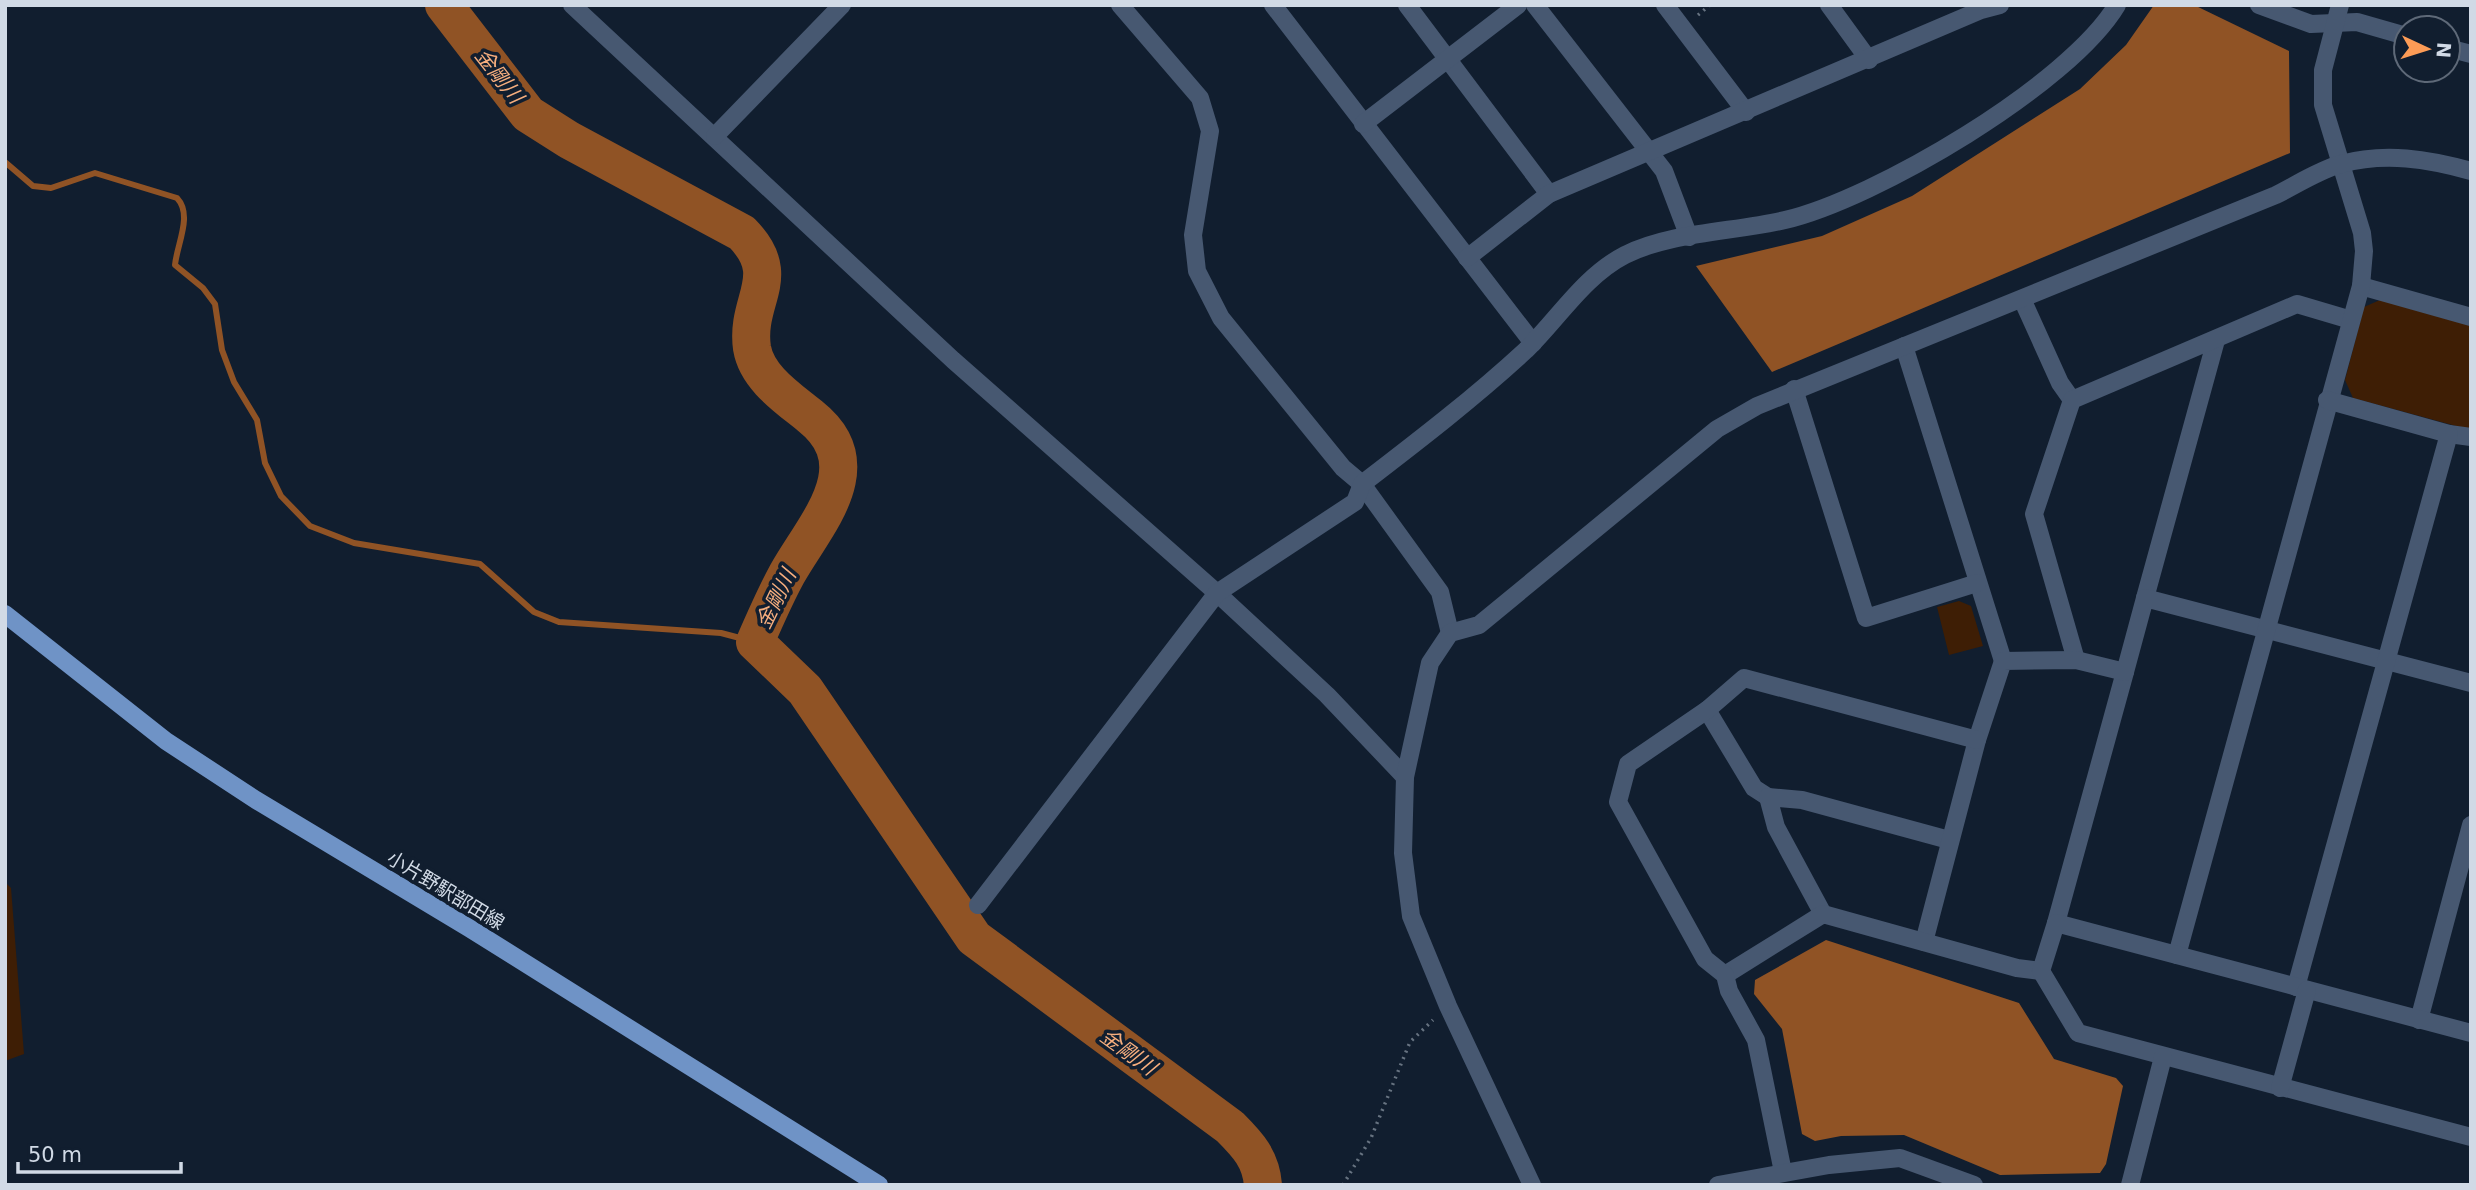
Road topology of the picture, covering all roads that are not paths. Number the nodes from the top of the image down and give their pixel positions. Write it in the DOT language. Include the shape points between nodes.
graph roads {
  1 [pos="572,5"];
  2 [pos="842,5"];
  3 [pos="1119,5"];
  4 [pos="1273,5"];
  5 [pos="1406,5"];
  6 [pos="1518,5"];
  7 [pos="1535,5"];
  8 [pos="1665,5"];
  9 [pos="1829,5"];
  10 [pos="2000,5"];
  11 [pos="2117,5"];
  12 [pos="2259,5"];
  13 [pos="2340,5"];
  14 [pos="1980,8"];
  15 [pos="2335,24"];
  16 [pos="2392,32"];
  17 [pos="1448,59"];
  18 [pos="1869,60"];
  19 [pos="1746,112"];
  20 [pos="1363,124"];
  21 [pos="715,136"];
  22 [pos="1649,153"];
  23 [pos="2339,164"];
  24 [pos="2471,171"];
  25 [pos="1549,194"];
  26 [pos="1689,237"];
  27 [pos="1468,258"];
  28 [pos="2361,286"];
  29 [pos="2022,299"];
  30 [pos="2471,317"];
  31 [pos="2351,320"];
  32 [pos="2216,340"];
  33 [pos="1533,343"];
  34 [pos="1904,346"];
  35 [pos="1794,389"];
  36 [pos="2072,400"];
  37 [pos="2327,400"];
  38 [pos="2449,433"];
  39 [pos="2471,437"];
  40 [pos="1362,484"];
  41 [pos="1977,583"];
  42 [pos="1217,593"];
  43 [pos="2146,598"];
  44 [pos="5,614"];
  45 [pos="2265,628"];
  46 [pos="1450,634"];
  47 [pos="2076,660"];
  48 [pos="2003,661"];
  49 [pos="2388,662"];
  50 [pos="2125,672"];
  51 [pos="2471,683"];
  52 [pos="1707,710"];
  53 [pos="1977,740"];
  54 [pos="1405,777"];
  55 [pos="1768,797"];
  56 [pos="2471,825"];
  57 [pos="1949,840"];
  58 [pos="978,905"];
  59 [pos="1824,914"];
  60 [pos="2056,923"];
  61 [pos="1924,942"];
  62 [pos="2177,955"];
  63 [pos="2041,971"];
  64 [pos="1725,975"];
  65 [pos="2302,988"];
  66 [pos="2419,1020"];
  67 [pos="2471,1033"];
  68 [pos="2163,1057"];
  69 [pos="2280,1088"];
  70 [pos="2471,1137"];
  71 [pos="1783,1172"];
  72 [pos="879,1185"];
  73 [pos="1532,1185"];
  74 [pos="1718,1185"];
  75 [pos="1974,1185"];
  76 [pos="2130,1185"];
  1 -- 21 [label="street"];
  2 -- 21 [label="street"];
  3 -- 40 [label="street" via="1200,98 1210,131 1193,235 1198,271 1221,318 1343,468"];
  4 -- 20 [label="street"];
  5 -- 17 [label="street"];
  6 -- 17 [label="street"];
  7 -- 22 [label="street"];
  8 -- 19 [label="street"];
  9 -- 18 [label="street"];
  10 -- 14 [label="street"];
  11 -- 26 [label="street" via="2084,47 2041,84 1885,181 1821,211"];
  12 -- 15 [label="street" via="2311,24"];
  13 -- 15 [label="street"];
  14 -- 18 [label="street"];
  15 -- 16 [label="street" via="2357,22"];
  15 -- 23 [label="street" via="2323,70 2323,105"];
  17 -- 20 [label="street"];
  17 -- 25 [label="street"];
  18 -- 19 [label="street"];
  19 -- 22 [label="street"];
  20 -- 27 [label="street"];
  21 -- 42 [label="street" via="953,360"];
  22 -- 25 [label="street"];
  22 -- 26 [label="street" via="1664,171"];
  23 -- 24 [label="street" via="2383,157 2427,159"];
  23 -- 28 [label="street" via="2362,233"];
  23 -- 29 [label="street" via="2276,195"];
  25 -- 27 [label="street"];
  26 -- 33 [label="street" via="1624,256 1584,286"];
  27 -- 33 [label="street"];
  28 -- 30 [label="street"];
  28 -- 31 [label="street"];
  29 -- 34 [label="street"];
  29 -- 36 [label="street"];
  31 -- 32 [label="street" via="2297,304"];
  31 -- 37 [label="street"];
  32 -- 36 [label="street"];
  32 -- 43 [label="street"];
  33 -- 40 [label="street"];
  34 -- 35 [label="street"];
  34 -- 41 [label="street"];
  35 -- 41 [label="street" via="1866,618"];
  35 -- 46 [label="street" via="1717,429 1479,625"];
  36 -- 47 [label="street" via="2034,514"];
  37 -- 38 [label="street"];
  37 -- 45 [label="street"];
  38 -- 39 [label="street"];
  38 -- 49 [label="street"];
  40 -- 42 [label="street" via="1355,502"];
  40 -- 46 [label="street" via="1440,592"];
  41 -- 48 [label="street"];
  42 -- 54 [label="street" via="1327,695"];
  42 -- 58 [label="street"];
  43 -- 45 [label="street"];
  43 -- 50 [label="street"];
  44 -- 72 [label="main road, 小片野駅部田線" via="166,740 256,800"];
  45 -- 49 [label="street"];
  45 -- 62 [label="street"];
  46 -- 54 [label="street" via="1430,663"];
  47 -- 48 [label="street"];
  47 -- 50 [label="street"];
  48 -- 53 [label="street"];
  49 -- 51 [label="street"];
  49 -- 65 [label="street"];
  50 -- 60 [label="street"];
  52 -- 53 [label="street" via="1744,678"];
  52 -- 55 [label="street" via="1754,788"];
  52 -- 64 [label="street" via="1628,764 1618,802 1704,959"];
  53 -- 57 [label="street"];
  54 -- 73 [label="street" via="1403,853 1411,916"];
  55 -- 57 [label="street" via="1802,800"];
  55 -- 59 [label="street" via="1776,827"];
  56 -- 66 [label="street"];
  57 -- 61 [label="street"];
  59 -- 61 [label="street"];
  59 -- 64 [label="street"];
  60 -- 62 [label="street"];
  60 -- 63 [label="street"];
  61 -- 63 [label="street"];
  62 -- 65 [label="street"];
  63 -- 68 [label="street" via="2078,1033"];
  64 -- 71 [label="street" via="1756,1040"];
  65 -- 66 [label="street"];
  65 -- 69 [label="street"];
  66 -- 67 [label="street"];
  68 -- 69 [label="street"];
  68 -- 76 [label="street"];
  69 -- 70 [label="street"];
  71 -- 74 [label="street"];
  71 -- 75 [label="street" via="1900,1158"];
}
